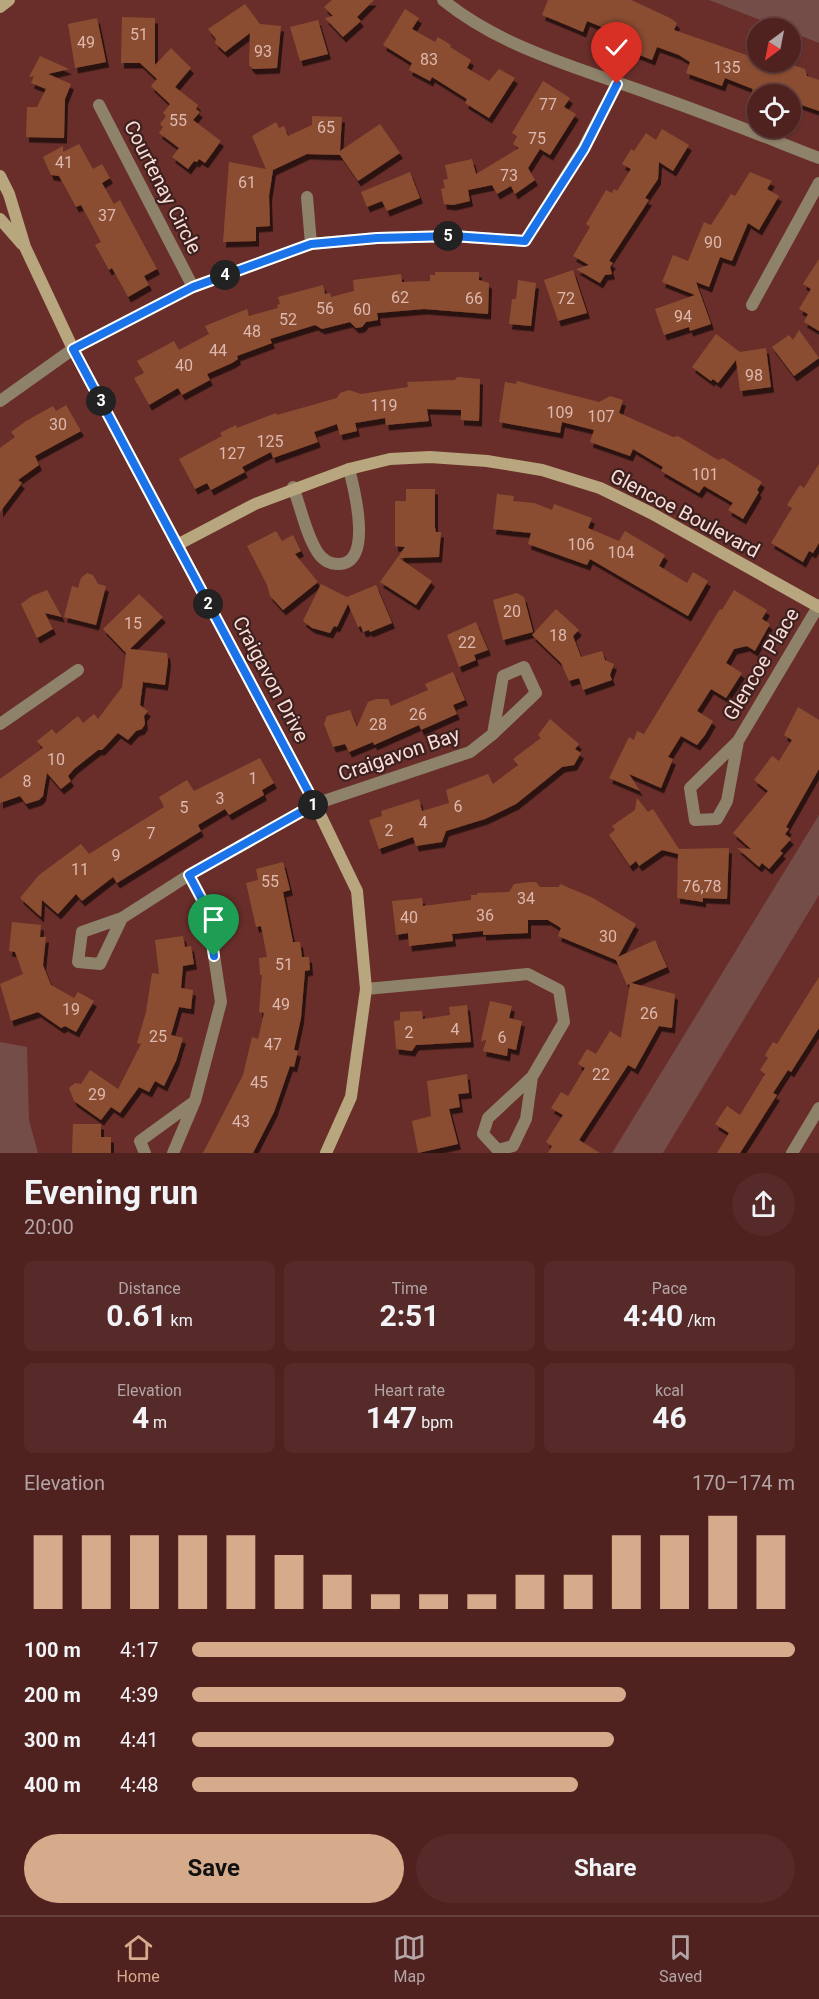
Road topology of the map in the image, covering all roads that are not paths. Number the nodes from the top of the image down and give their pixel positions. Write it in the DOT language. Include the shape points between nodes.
graph roads {
  1 [pos="9,0"];
  2 [pos="443,0"];
  3 [pos="0,8"];
  4 [pos="617,84"];
  5 [pos="99,105"];
  6 [pos="819,158"];
  7 [pos="0,176"];
  8 [pos="819,183"];
  9 [pos="307,197"];
  10 [pos="0,219"];
  11 [pos="311,244"];
  12 [pos="25,247"];
  13 [pos="193,287"];
  14 [pos="752,305"];
  15 [pos="73,349"];
  16 [pos="0,401"];
  17 [pos="348,469"];
  18 [pos="293,488"];
  19 [pos="177,545"];
  20 [pos="819,606"];
  21 [pos="78,670"];
  22 [pos="0,724"];
  23 [pos="493,734"];
  24 [pos="738,741"];
  25 [pos="315,804"];
  26 [pos="189,875"];
  27 [pos="122,918"];
  28 [pos="366,989"];
  29 [pos="532,1077"];
  30 [pos="195,1101"];
  31 [pos="819,1108"];
  32 [pos="145,1153"];
  33 [pos="173,1153"];
  34 [pos="326,1153"];
  35 [pos="792,1153"];
  1 -- 3 [label="street"];
  2 -- 4 [label="street" via="512,42"];
  4 -- 6 [label="street"];
  4 -- 11 [label="street" via="584,149 525,241 453,236"];
  5 -- 13 [label="street, Courtenay Circle"];
  7 -- 12 [label="street, Craigavon Drive"];
  8 -- 14 [label="street"];
  9 -- 11 [label="street"];
  10 -- 12 [label="street, Craigavon Drive"];
  11 -- 13 [label="street"];
  12 -- 15 [label="street, Craigavon Drive"];
  13 -- 15 [label="street"];
  15 -- 16 [label="street"];
  15 -- 19 [label="street, Craigavon Drive"];
  17 -- 18 [label="street, Glencoe Boulevard"];
  17 -- 18 [label="street" via="358,502 359,542 352,558 341,564 327,563 318,553"];
  17 -- 20 [label="street, Glencoe Boulevard" via="390,459 430,457 542,470 600,488 651,513"];
  18 -- 19 [label="street, Glencoe Boulevard"];
  19 -- 25 [label="street, Craigavon Drive"];
  20 -- 24 [label="street, Glencoe Place"];
  21 -- 22 [label="street"];
  23 -- 23 [label="street, Craigavon Bay" via="536,693 524,668 503,676"];
  23 -- 25 [label="street, Craigavon Bay" via="470,752"];
  24 -- 24 [label="street, Glencoe Place" via="690,788 695,820 717,819 727,801"];
  25 -- 26 [label="street, Craigavon Bay"];
  25 -- 28 [label="street, Craigavon Drive" via="357,891"];
  26 -- 27 [label="street, Craigavon Bay"];
  26 -- 30 [label="street" via="207,909 221,1002"];
  28 -- 29 [label="street" via="528,975 559,990 564,1022"];
  28 -- 34 [label="street, Craigavon Drive" via="351,1097"];
  29 -- 29 [label="street" via="488,1118 483,1134 498,1150 513,1146 526,1119"];
  30 -- 32 [label="street" via="140,1141"];
  30 -- 33 [label="street"];
  31 -- 35 [label="street"];
}
